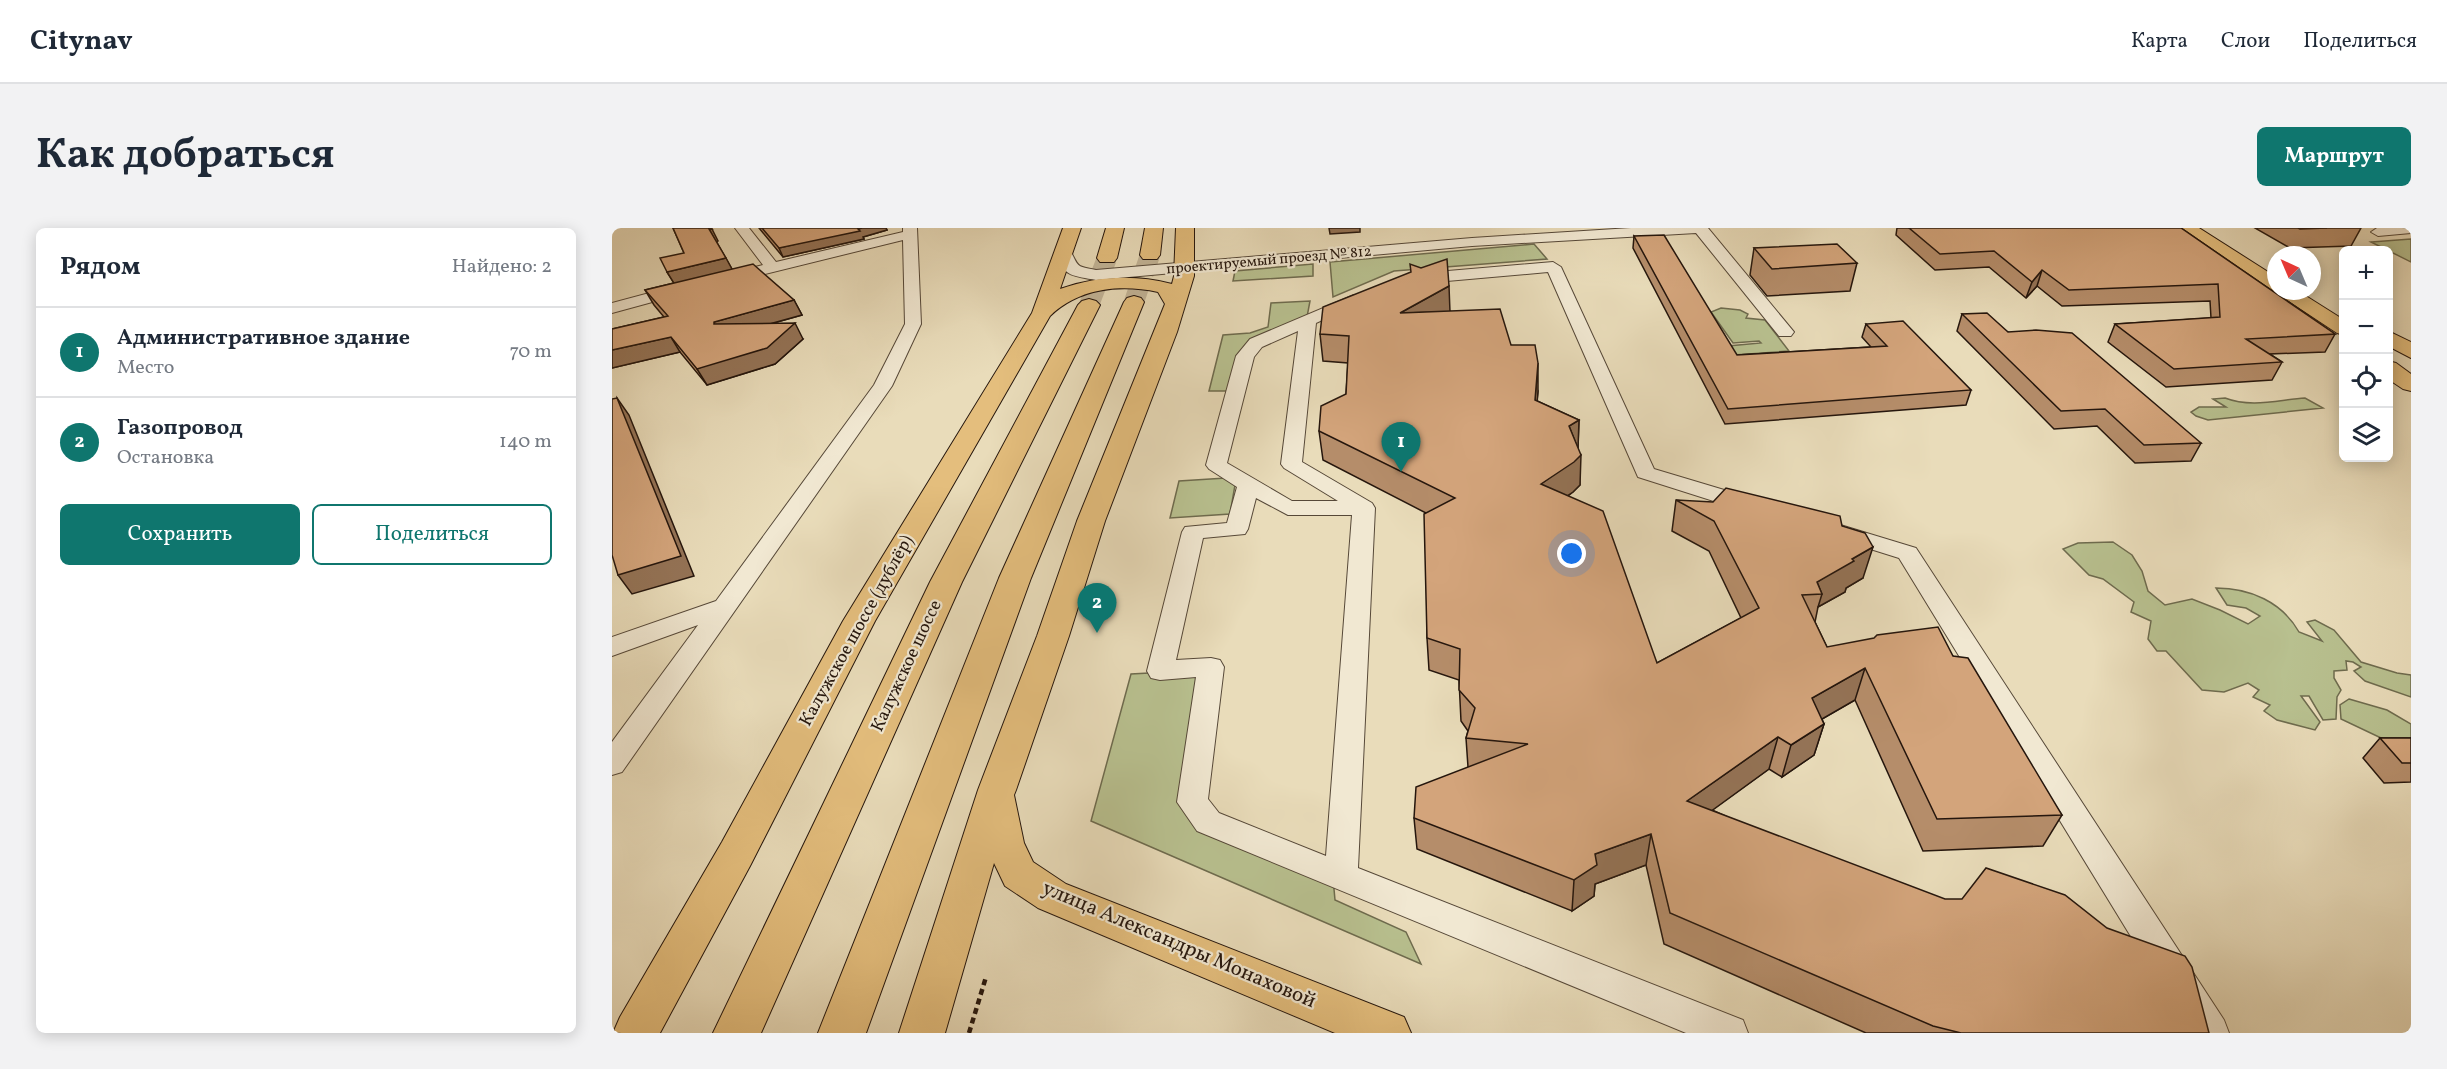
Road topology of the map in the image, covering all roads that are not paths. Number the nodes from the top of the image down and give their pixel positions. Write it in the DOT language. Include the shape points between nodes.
graph roads {
  1 [pos="742,228"];
  2 [pos="1072,228"];
  3 [pos="1115,228"];
  4 [pos="1154,228"];
  5 [pos="1185,228"];
  6 [pos="1700,228"];
  7 [pos="2187,228"];
  8 [pos="2219,228"];
  9 [pos="2409,229"];
  10 [pos="911,231"];
  11 [pos="2378,232"];
  12 [pos="2247,246"];
  13 [pos="1065,253"];
  14 [pos="1150,255"];
  15 [pos="1107,258"];
  16 [pos="772,267"];
  17 [pos="1184,269"];
  18 [pos="2267,280"];
  19 [pos="2321,293"];
  20 [pos="2296,300"];
  21 [pos="2298,300"];
  22 [pos="1134,302"];
  23 [pos="1174,303"];
  24 [pos="1089,304"];
  25 [pos="2339,304"];
  26 [pos="612,308"];
  27 [pos="1042,313"];
  28 [pos="1308,320"];
  29 [pos="2339,326"];
  30 [pos="2339,331"];
  31 [pos="1785,332"];
  32 [pos="2393,334"];
  33 [pos="2393,339"];
  34 [pos="2411,343"];
  35 [pos="2411,351"];
  36 [pos="2393,360"];
  37 [pos="2393,371"];
  38 [pos="2411,371"];
  39 [pos="2411,384"];
  40 [pos="1248,485"];
  41 [pos="1364,508"];
  42 [pos="1771,511"];
  43 [pos="1816,525"];
  44 [pos="723,607"];
  45 [pos="612,647"];
  46 [pos="612,764"];
  47 [pos="997,790"];
  48 [pos="1341,876"];
  49 [pos="636,1033"];
  50 [pos="737,1033"];
  51 [pos="842,1033"];
  52 [pos="922,1033"];
  53 [pos="1388,1033"];
  54 [pos="1730,1033"];
  55 [pos="2211,1033"];
  1 -- 16 [label="street"];
  2 -- 13 [label="main road, Калужское шоссе (дублёр)"];
  3 -- 15 [label="highway"];
  4 -- 14 [label="highway"];
  5 -- 17 [label="main road"];
  6 -- 17 [label="street, проектируемый проезд № 812" via="1460,243"];
  6 -- 31 [label="street"];
  7 -- 18 [label="main road"];
  8 -- 12 [label="main road"];
  9 -- 11 [label="street"];
  10 -- 16 [label="street"];
  10 -- 44 [label="street" via="913,324 883,386"];
  13 -- 17 [label="street, проектируемый проезд № 812" via="1067,265 1085,274"];
  13 -- 27 [label="main road, Калужское шоссе (дублёр)"];
  16 -- 26 [label="street"];
  17 -- 23 [label="main road"];
  19 -- 25 [label="main road"];
  20 -- 30 [label="main road"];
  21 -- 29 [label="main road"];
  22 -- 51 [label="highway" via="1015,578"];
  23 -- 27 [label="main road" via="1166,288 1155,284 1106,285 1068,292"];
  23 -- 47 [label="main road" via="1091,521"];
  24 -- 50 [label="highway, Калужское шоссе" via="946,582"];
  27 -- 49 [label="main road, Калужское шоссе (дублёр)" via="859,621"];
  28 -- 40 [label="street" via="1256,343 1245,356 1216,465"];
  28 -- 41 [label="street" via="1291,464"];
  28 -- 42 [label="street" via="1398,280 1553,267 1645,473"];
  32 -- 34 [label="main road"];
  33 -- 35 [label="main road"];
  36 -- 38 [label="main road"];
  37 -- 39 [label="main road"];
  40 -- 41 [label="street" via="1288,508"];
  40 -- 48 [label="street" via="1237,528 1193,532 1160,671 1211,667 1192,802 1208,822"];
  41 -- 48 [label="street"];
  43 -- 55 [label="street" via="1908,553"];
  44 -- 45 [label="street"];
  44 -- 46 [label="street"];
  47 -- 52 [label="main road"];
  47 -- 53 [label="main road, улица Александры Монаховой" via="1005,843 1019,874 1052,896"];
  48 -- 54 [label="street"];
}
